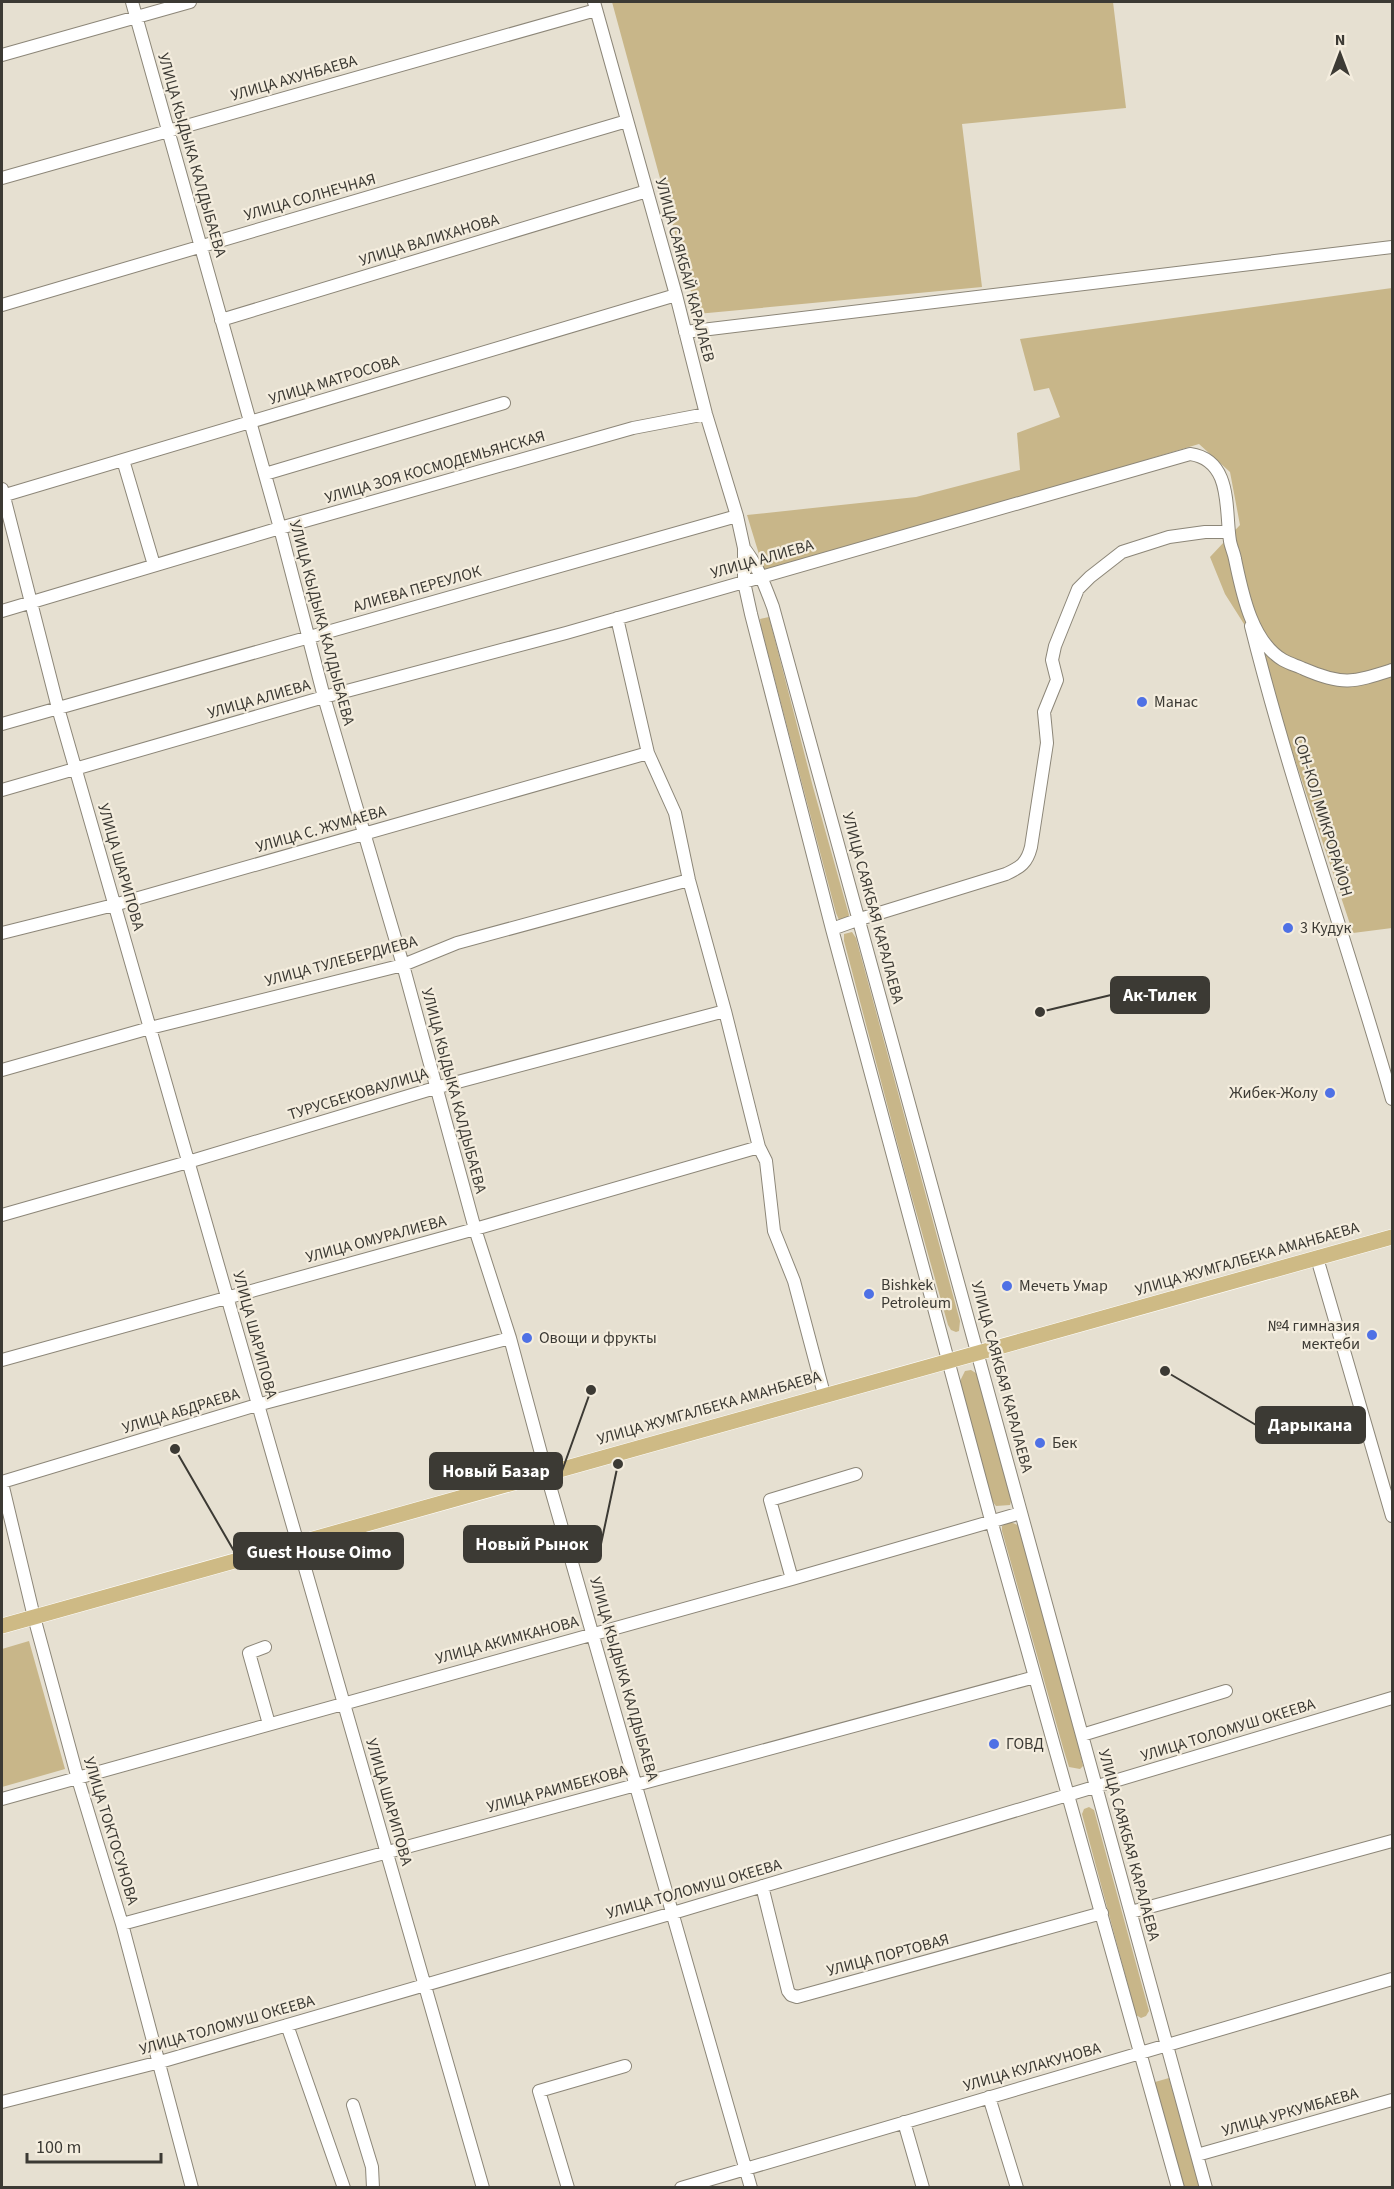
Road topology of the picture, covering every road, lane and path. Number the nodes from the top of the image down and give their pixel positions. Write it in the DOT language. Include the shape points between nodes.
graph roads {
  1 [pos="132,2"];
  2 [pos="190,2"];
  3 [pos="595,6"];
  4 [pos="136,17"];
  5 [pos="2,55"];
  6 [pos="627,121"];
  7 [pos="168,131"];
  8 [pos="2,178"];
  9 [pos="647,191"];
  10 [pos="201,246"];
  11 [pos="1392,247"];
  12 [pos="676,295"];
  13 [pos="2,305"];
  14 [pos="221,320"];
  15 [pos="685,332"];
  16 [pos="504,403"];
  17 [pos="706,414"];
  18 [pos="250,422"];
  19 [pos="123,460"];
  20 [pos="265,474"];
  21 [pos="2,493"];
  22 [pos="737,516"];
  23 [pos="280,528"];
  24 [pos="1229,532"];
  25 [pos="744,548"];
  26 [pos="154,566"];
  27 [pos="762,576"];
  28 [pos="744,582"];
  29 [pos="31,602"];
  30 [pos="1247,610"];
  31 [pos="2,611"];
  32 [pos="617,618"];
  33 [pos="308,636"];
  34 [pos="1392,670"];
  35 [pos="324,697"];
  36 [pos="58,708"];
  37 [pos="2,724"];
  38 [pos="648,753"];
  39 [pos="75,769"];
  40 [pos="2,790"];
  41 [pos="364,834"];
  42 [pos="689,880"];
  43 [pos="114,905"];
  44 [pos="860,919"];
  45 [pos="832,929"];
  46 [pos="2,933"];
  47 [pos="403,965"];
  48 [pos="725,1011"];
  49 [pos="150,1028"];
  50 [pos="2,1070"];
  51 [pos="435,1088"];
  52 [pos="1392,1099"];
  53 [pos="759,1147"];
  54 [pos="188,1162"];
  55 [pos="2,1215"];
  56 [pos="475,1229"];
  57 [pos="1392,1237"];
  58 [pos="1317,1258"];
  59 [pos="227,1297"];
  60 [pos="510,1338"];
  61 [pos="979,1353"];
  62 [pos="2,1360"];
  63 [pos="949,1362"];
  64 [pos="824,1394"];
  65 [pos="257,1406"];
  66 [pos="546,1472"];
  67 [pos="856,1474"];
  68 [pos="2,1483"];
  69 [pos="1021,1513"];
  70 [pos="1392,1516"];
  71 [pos="991,1520"];
  72 [pos="297,1542"];
  73 [pos="792,1579"];
  74 [pos="34,1617"];
  75 [pos="2,1626"];
  76 [pos="594,1634"];
  77 [pos="265,1647"];
  78 [pos="1035,1677"];
  79 [pos="1226,1691"];
  80 [pos="1392,1698"];
  81 [pos="343,1702"];
  82 [pos="269,1724"];
  83 [pos="1082,1735"];
  84 [pos="78,1779"];
  85 [pos="637,1785"];
  86 [pos="1096,1787"];
  87 [pos="1069,1795"];
  88 [pos="2,1799"];
  89 [pos="1392,1841"];
  90 [pos="386,1852"];
  91 [pos="762,1886"];
  92 [pos="1131,1912"];
  93 [pos="673,1913"];
  94 [pos="1102,1914"];
  95 [pos="122,1924"];
  96 [pos="1392,1979"];
  97 [pos="425,1985"];
  98 [pos="287,2025"];
  99 [pos="1167,2045"];
  100 [pos="1142,2053"];
  101 [pos="160,2062"];
  102 [pos="625,2066"];
  103 [pos="989,2097"];
  104 [pos="1392,2100"];
  105 [pos="2,2102"];
  106 [pos="352,2105"];
  107 [pos="904,2122"];
  108 [pos="1197,2155"];
  109 [pos="746,2168"];
  110 [pos="192,2187"];
  111 [pos="344,2187"];
  112 [pos="373,2187"];
  113 [pos="483,2187"];
  114 [pos="568,2187"];
  115 [pos="681,2187"];
  116 [pos="751,2187"];
  117 [pos="923,2187"];
  118 [pos="1017,2187"];
  119 [pos="1178,2187"];
  120 [pos="1206,2187"];
  1 -- 4 [label="street, УЛИЦА КЫДЫКА КАЛДЫБАЕВА"];
  2 -- 4 [label="street"];
  3 -- 6 [label="street, УЛИЦА САЯКБАЙ КАРАЛАЕВ"];
  3 -- 7 [label="street, УЛИЦА АХУНБАЕВА"];
  4 -- 5 [label="street"];
  4 -- 7 [label="street, УЛИЦА КЫДЫКА КАЛДЫБАЕВА"];
  6 -- 9 [label="street, УЛИЦА САЯКБАЙ КАРАЛАЕВ"];
  6 -- 10 [label="street, УЛИЦА СОЛНЕЧНАЯ"];
  7 -- 8 [label="street, УЛИЦА АХУНБАЕВА"];
  7 -- 10 [label="street, УЛИЦА КЫДЫКА КАЛДЫБАЕВА"];
  9 -- 12 [label="street, УЛИЦА САЯКБАЙ КАРАЛАЕВ"];
  9 -- 14 [label="street, УЛИЦА ВАЛИХАНОВА"];
  10 -- 13 [label="street, УЛИЦА СОЛНЕЧНАЯ"];
  10 -- 14 [label="street, УЛИЦА КЫДЫКА КАЛДЫБАЕВА"];
  11 -- 15 [label="street"];
  12 -- 15 [label="street, УЛИЦА САЯКБАЙ КАРАЛАЕВ"];
  12 -- 18 [label="street, УЛИЦА МАТРОСОВА"];
  14 -- 18 [label="street, УЛИЦА КЫДЫКА КАЛДЫБАЕВА"];
  15 -- 17 [label="street, УЛИЦА САЯКБАЙ КАРАЛАЕВ"];
  16 -- 20 [label="street"];
  17 -- 22 [label="street, УЛИЦА САЯКБАЙ КАРАЛАЕВ"];
  17 -- 23 [label="street, УЛИЦА ЗОЯ КОСМОДЕМЬЯНСКАЯ" via="633,428"];
  18 -- 19 [label="street, УЛИЦА МАТРОСОВА"];
  18 -- 20 [label="street, УЛИЦА КЫДЫКА КАЛДЫБАЕВА"];
  19 -- 21 [label="street, УЛИЦА МАТРОСОВА"];
  19 -- 26 [label="street"];
  20 -- 23 [label="street, УЛИЦА КЫДЫКА КАЛДЫБАЕВА"];
  21 -- 29 [label="street, УЛИЦА ШАРИПОВА"];
  22 -- 25 [label="street, УЛИЦА САЯКБАЙ КАРАЛАЕВ"];
  22 -- 33 [label="street, АЛИЕВА ПЕРЕУЛОК"];
  23 -- 26 [label="street, УЛИЦА ЗОЯ КОСМОДЕМЬЯНСКАЯ"];
  23 -- 33 [label="street, УЛИЦА КЫДЫКА КАЛДЫБАЕВА"];
  24 -- 27 [label="street, УЛИЦА АЛИЕВА" via="1227,497 1220,475 1213,465 1190,454"];
  24 -- 30 [label="street, УЛИЦА АЛИЕВА"];
  24 -- 44 [label="street" via="1169,537 1122,552 1078,589 1054,646 1056,680 1044,712 1047,743 1038,806 1028,859 1022,867"];
  25 -- 27 [label="street, УЛИЦА САЯКБАЙ КАРАЛАЕВ"];
  25 -- 28 [label="street, УЛИЦА САЯКБАЙ КАРАЛАЕВ"];
  26 -- 29 [label="street, УЛИЦА ЗОЯ КОСМОДЕМЬЯНСКАЯ"];
  27 -- 28 [label="street, УЛИЦА АЛИЕВА"];
  27 -- 44 [label="street, УЛИЦА САЯКБАЯ КАРАЛАЕВА"];
  28 -- 32 [label="street, УЛИЦА АЛИЕВА"];
  28 -- 45 [label="street"];
  29 -- 31 [label="street, УЛИЦА ЗОЯ КОСМОДЕМЬЯНСКАЯ"];
  29 -- 36 [label="street, УЛИЦА ШАРИПОВА"];
  30 -- 34 [label="street, УЛИЦА АЛИЕВА" via="1263,639 1282,660 1321,677 1352,682"];
  30 -- 52 [label="street, СОН-КОЛ МИКРОРАЙОН" via="1267,690"];
  32 -- 35 [label="street, УЛИЦА АЛИЕВА"];
  32 -- 38 [label="street"];
  33 -- 35 [label="street, УЛИЦА КЫДЫКА КАЛДЫБАЕВА"];
  33 -- 36 [label="street, АЛИЕВА ПЕРЕУЛОК"];
  35 -- 39 [label="street, УЛИЦА АЛИЕВА"];
  35 -- 41 [label="street, УЛИЦА КЫДЫКА КАЛДЫБАЕВА"];
  36 -- 37 [label="street, АЛИЕВА ПЕРЕУЛОК"];
  36 -- 39 [label="street, УЛИЦА ШАРИПОВА"];
  38 -- 41 [label="street, УЛИЦА С. ЖУМАЕВА"];
  38 -- 42 [label="street" via="675,813"];
  39 -- 40 [label="street, УЛИЦА АЛИЕВА"];
  39 -- 43 [label="street, УЛИЦА ШАРИПОВА"];
  41 -- 43 [label="street, УЛИЦА С. ЖУМАЕВА"];
  41 -- 47 [label="street, УЛИЦА КЫДЫКА КАЛДЫБАЕВА"];
  42 -- 47 [label="street, УЛИЦА ТУЛЕБЕРДИЕВА" via="457,943"];
  42 -- 48 [label="street"];
  43 -- 46 [label="street, УЛИЦА С. ЖУМАЕВА"];
  43 -- 49 [label="street, УЛИЦА ШАРИПОВА"];
  44 -- 45 [label="street"];
  44 -- 61 [label="street, УЛИЦА САЯКБАЯ КАРАЛАЕВА"];
  45 -- 63 [label="street"];
  47 -- 49 [label="street, УЛИЦА ТУЛЕБЕРДИЕВА"];
  47 -- 51 [label="street, УЛИЦА КЫДЫКА КАЛДЫБАЕВА"];
  48 -- 51 [label="street, ТУРУСБЕКОВАУЛИЦА"];
  48 -- 53 [label="street"];
  49 -- 50 [label="street, УЛИЦА ТУЛЕБЕРДИЕВА"];
  49 -- 54 [label="street, УЛИЦА ШАРИПОВА"];
  51 -- 54 [label="street, ТУРУСБЕКОВАУЛИЦА"];
  51 -- 56 [label="street, УЛИЦА КЫДЫКА КАЛДЫБАЕВА"];
  53 -- 56 [label="street, УЛИЦА ОМУРАЛИЕВА"];
  53 -- 64 [label="street" via="766,1161 774,1231 795,1281"];
  54 -- 55 [label="street, ТУРУСБЕКОВАУЛИЦА"];
  54 -- 59 [label="street, УЛИЦА ШАРИПОВА"];
  56 -- 59 [label="street, УЛИЦА ОМУРАЛИЕВА"];
  56 -- 60 [label="street, УЛИЦА КЫДЫКА КАЛДЫБАЕВА"];
  57 -- 58 [label="main road, УЛИЦА ЖУМГАЛБЕКА АМАНБАЕВА"];
  58 -- 61 [label="main road, УЛИЦА ЖУМГАЛБЕКА АМАНБАЕВА"];
  58 -- 70 [label="street"];
  59 -- 62 [label="street, УЛИЦА ОМУРАЛИЕВА"];
  59 -- 65 [label="street, УЛИЦА ШАРИПОВА"];
  60 -- 65 [label="street, УЛИЦА АБДРАЕВА"];
  60 -- 66 [label="street, УЛИЦА КЫДЫКА КАЛДЫБАЕВА"];
  61 -- 63 [label="main road, УЛИЦА ЖУМГАЛБЕКА АМАНБАЕВА"];
  61 -- 69 [label="street, УЛИЦА САЯКБАЯ КАРАЛАЕВА"];
  63 -- 64 [label="main road, УЛИЦА ЖУМГАЛБЕКА АМАНБАЕВА"];
  63 -- 71 [label="street"];
  64 -- 66 [label="main road, УЛИЦА ЖУМГАЛБЕКА АМАНБАЕВА"];
  65 -- 68 [label="street, УЛИЦА АБДРАЕВА"];
  65 -- 72 [label="street, УЛИЦА ШАРИПОВА"];
  66 -- 72 [label="main road, УЛИЦА ЖУМГАЛБЕКА АМАНБАЕВА"];
  66 -- 76 [label="street, УЛИЦА КЫДЫКА КАЛДЫБАЕВА"];
  67 -- 73 [label="street" via="770,1500"];
  68 -- 74 [label="street, УЛИЦА ТОКТОСУНОВА"];
  69 -- 71 [label="street, УЛИЦА АКИМКАНОВА"];
  69 -- 83 [label="street, УЛИЦА САЯКБАЯ КАРАЛАЕВА"];
  71 -- 73 [label="street, УЛИЦА АКИМКАНОВА"];
  71 -- 78 [label="street"];
  72 -- 74 [label="main road, УЛИЦА ЖУМГАЛБЕКА АМАНБАЕВА"];
  72 -- 81 [label="street, УЛИЦА ШАРИПОВА"];
  73 -- 76 [label="street, УЛИЦА АКИМКАНОВА"];
  74 -- 75 [label="main road, УЛИЦА ЖУМГАЛБЕКА АМАНБАЕВА"];
  74 -- 84 [label="street, УЛИЦА ТОКТОСУНОВА"];
  76 -- 81 [label="street, УЛИЦА АКИМКАНОВА"];
  76 -- 85 [label="street, УЛИЦА КЫДЫКА КАЛДЫБАЕВА"];
  77 -- 82 [label="street" via="249,1653"];
  78 -- 85 [label="street, УЛИЦА РАИМБЕКОВА"];
  78 -- 87 [label="street"];
  79 -- 83 [label="street"];
  80 -- 86 [label="street, УЛИЦА ТОЛОМУШ ОКЕЕВА"];
  81 -- 82 [label="street, УЛИЦА АКИМКАНОВА"];
  81 -- 90 [label="street, УЛИЦА ШАРИПОВА"];
  82 -- 84 [label="street, УЛИЦА АКИМКАНОВА"];
  83 -- 86 [label="street, УЛИЦА САЯКБАЯ КАРАЛАЕВА"];
  84 -- 88 [label="street, УЛИЦА АКИМКАНОВА"];
  84 -- 95 [label="street, УЛИЦА ТОКТОСУНОВА"];
  85 -- 90 [label="street, УЛИЦА РАИМБЕКОВА"];
  85 -- 93 [label="street, УЛИЦА КЫДЫКА КАЛДЫБАЕВА"];
  86 -- 87 [label="street, УЛИЦА ТОЛОМУШ ОКЕЕВА"];
  86 -- 92 [label="street, УЛИЦА САЯКБАЯ КАРАЛАЕВА"];
  87 -- 91 [label="street, УЛИЦА ТОЛОМУШ ОКЕЕВА"];
  87 -- 94 [label="street"];
  89 -- 92 [label="street"];
  90 -- 95 [label="street, УЛИЦА РАИМБЕКОВА"];
  90 -- 97 [label="street, УЛИЦА ШАРИПОВА"];
  91 -- 93 [label="street, УЛИЦА ТОЛОМУШ ОКЕЕВА"];
  91 -- 94 [label="street, УЛИЦА ПОРТОВАЯ" via="788,1991 797,1997"];
  92 -- 99 [label="street, УЛИЦА САЯКБАЯ КАРАЛАЕВА"];
  93 -- 97 [label="street, УЛИЦА ТОЛОМУШ ОКЕЕВА"];
  93 -- 109 [label="street, УЛИЦА КЫДЫКА КАЛДЫБАЕВА"];
  94 -- 100 [label="street"];
  95 -- 101 [label="street, УЛИЦА ТОКТОСУНОВА"];
  96 -- 99 [label="street, УЛИЦА КУЛАКУНОВА"];
  97 -- 98 [label="street, УЛИЦА ТОЛОМУШ ОКЕЕВА"];
  97 -- 113 [label="street, УЛИЦА ШАРИПОВА"];
  98 -- 101 [label="street, УЛИЦА ТОЛОМУШ ОКЕЕВА"];
  98 -- 111 [label="street"];
  99 -- 100 [label="street, УЛИЦА КУЛАКУНОВА"];
  99 -- 108 [label="street, УЛИЦА САЯКБАЯ КАРАЛАЕВА"];
  100 -- 103 [label="street, УЛИЦА КУЛАКУНОВА"];
  100 -- 119 [label="street"];
  101 -- 105 [label="street, УЛИЦА ТОЛОМУШ ОКЕЕВА"];
  101 -- 110 [label="street, УЛИЦА ТОКТОСУНОВА"];
  102 -- 114 [label="street" via="539,2091"];
  103 -- 107 [label="street, УЛИЦА КУЛАКУНОВА"];
  103 -- 118 [label="street"];
  104 -- 108 [label="street, УЛИЦА УРКУМБАЕВА"];
  106 -- 112 [label="street" via="372,2167"];
  107 -- 109 [label="street, УЛИЦА КУЛАКУНОВА"];
  107 -- 117 [label="street"];
  108 -- 120 [label="street, УЛИЦА САЯКБАЯ КАРАЛАЕВА"];
  109 -- 115 [label="street, УЛИЦА КУЛАКУНОВА"];
  109 -- 116 [label="street, УЛИЦА КЫДЫКА КАЛДЫБАЕВА"];
}
